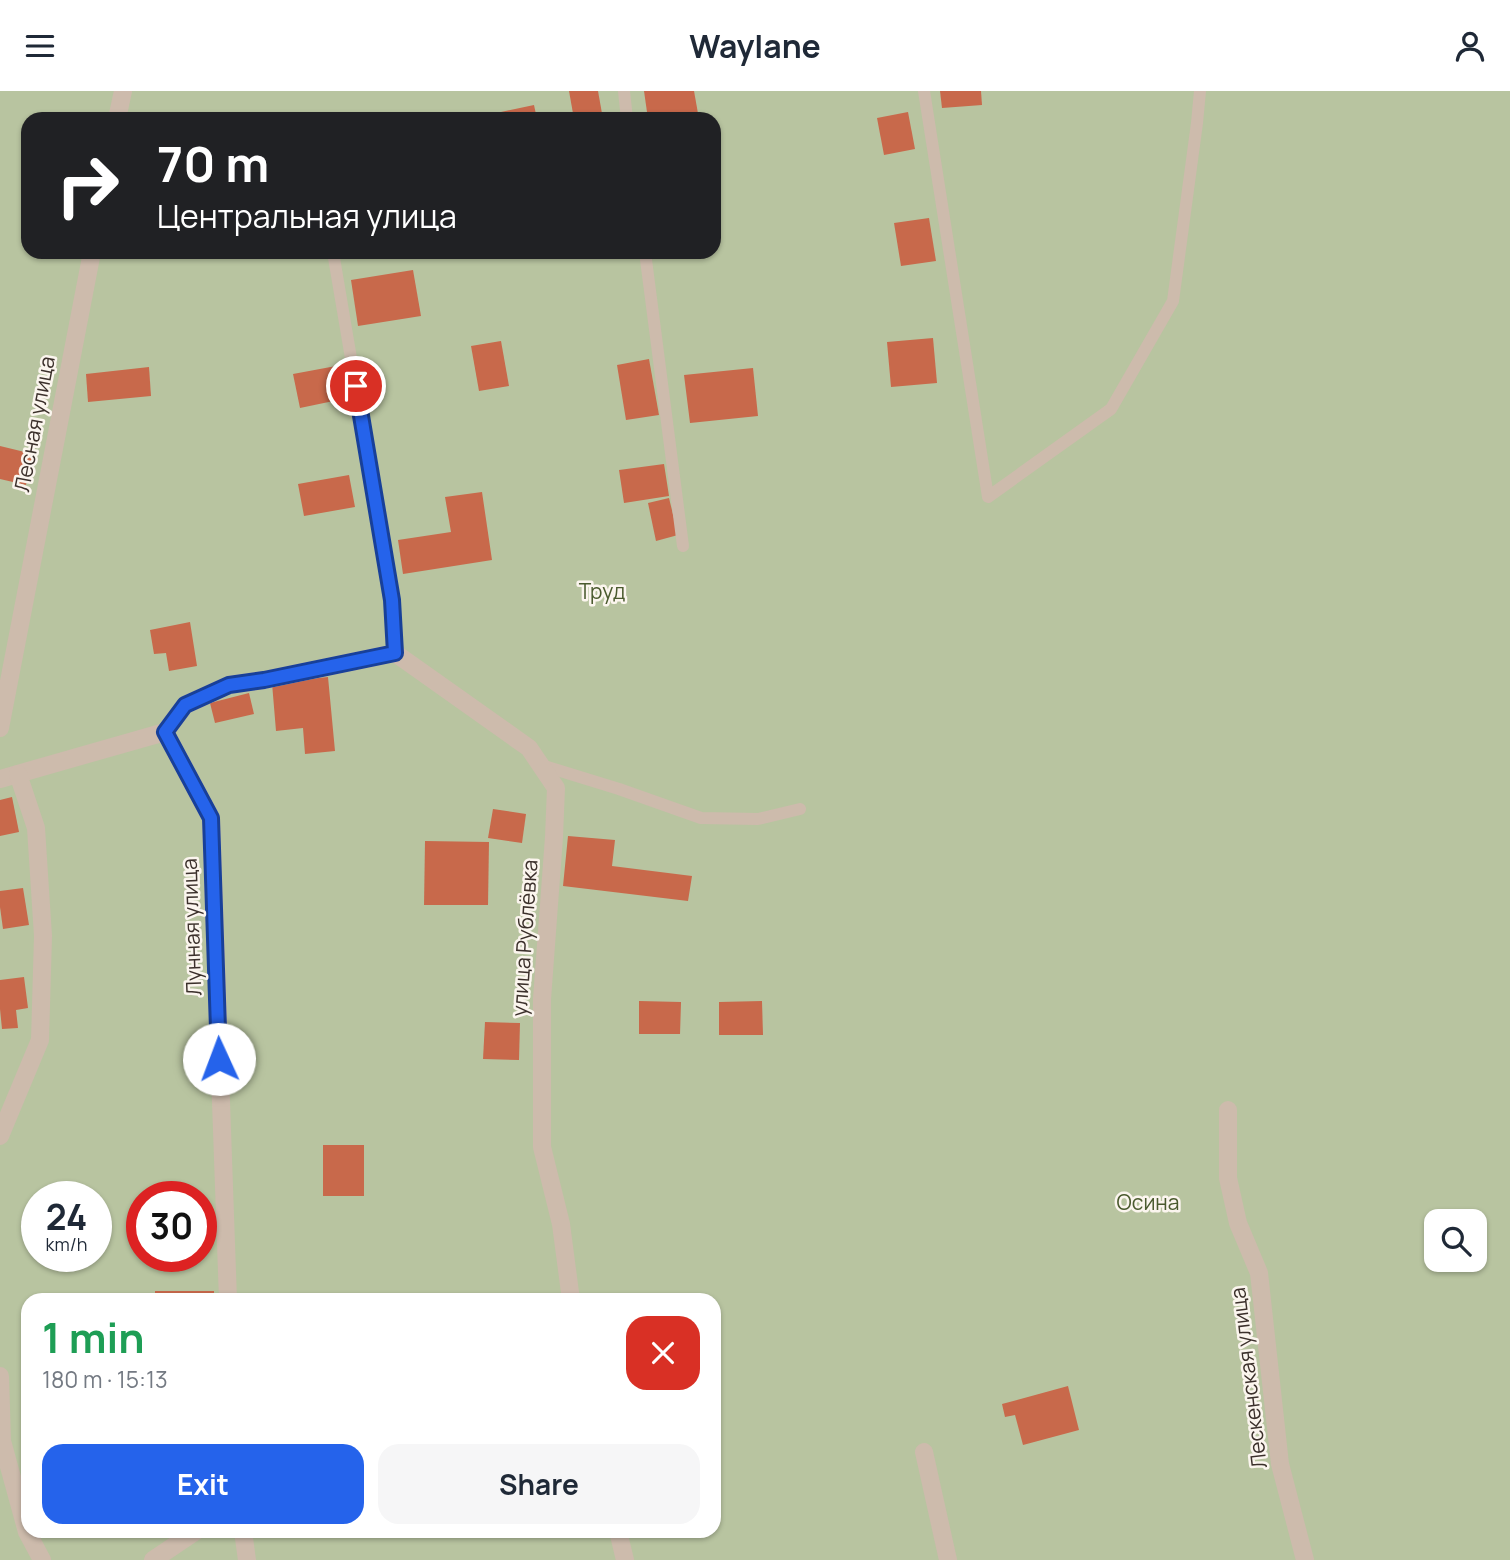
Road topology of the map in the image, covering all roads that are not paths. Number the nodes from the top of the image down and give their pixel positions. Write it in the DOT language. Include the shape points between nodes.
graph roads {
  1 [pos="123,91"];
  2 [pos="624,91"];
  3 [pos="924,91"];
  4 [pos="1200,91"];
  5 [pos="118,112"];
  6 [pos="626,112"];
  7 [pos="91,259"];
  8 [pos="334,259"];
  9 [pos="646,259"];
  10 [pos="683,546"];
  11 [pos="395,653"];
  12 [pos="0,728"];
  13 [pos="165,732"];
  14 [pos="541,765"];
  15 [pos="18,774"];
  16 [pos="0,779"];
  17 [pos="800,809"];
  18 [pos="1228,1109"];
  19 [pos="0,1136"];
  20 [pos="228,1293"];
  21 [pos="570,1293"];
  22 [pos="0,1375"];
  23 [pos="924,1453"];
  24 [pos="21,1510"];
  25 [pos="30,1538"];
  26 [pos="186,1538"];
  27 [pos="244,1538"];
  28 [pos="620,1538"];
  29 [pos="42,1560"];
  30 [pos="153,1560"];
  31 [pos="247,1560"];
  32 [pos="625,1560"];
  33 [pos="948,1560"];
  34 [pos="1305,1560"];
  1 -- 5 [label="street"];
  2 -- 6 [label="lane"];
  3 -- 4 [label="lane" via="988,497 1111,409 1173,301"];
  7 -- 12 [label="street, Лесная улица"];
  8 -- 11 [label="lane" via="392,600"];
  9 -- 10 [label="lane"];
  11 -- 13 [label="street" via="229,685 185,705"];
  11 -- 14 [label="street, улица Рублёвка" via="529,748"];
  13 -- 15 [label="street"];
  13 -- 20 [label="street, Лунная улица" via="211,818"];
  14 -- 17 [label="lane" via="701,818 758,819"];
  14 -- 21 [label="street, улица Рублёвка" via="556,788 542,999 542,1147 561,1224"];
  15 -- 16 [label="street"];
  15 -- 19 [label="street" via="36,828 43,936 40,1039"];
  18 -- 34 [label="street, Лескенская улица" via="1228,1178 1238,1223 1259,1273 1280,1464"];
  22 -- 24 [label="street" via="2,1441"];
  23 -- 33 [label="street"];
  25 -- 29 [label="street"];
  26 -- 30 [label="street"];
  27 -- 31 [label="street"];
  28 -- 32 [label="street"];
}
